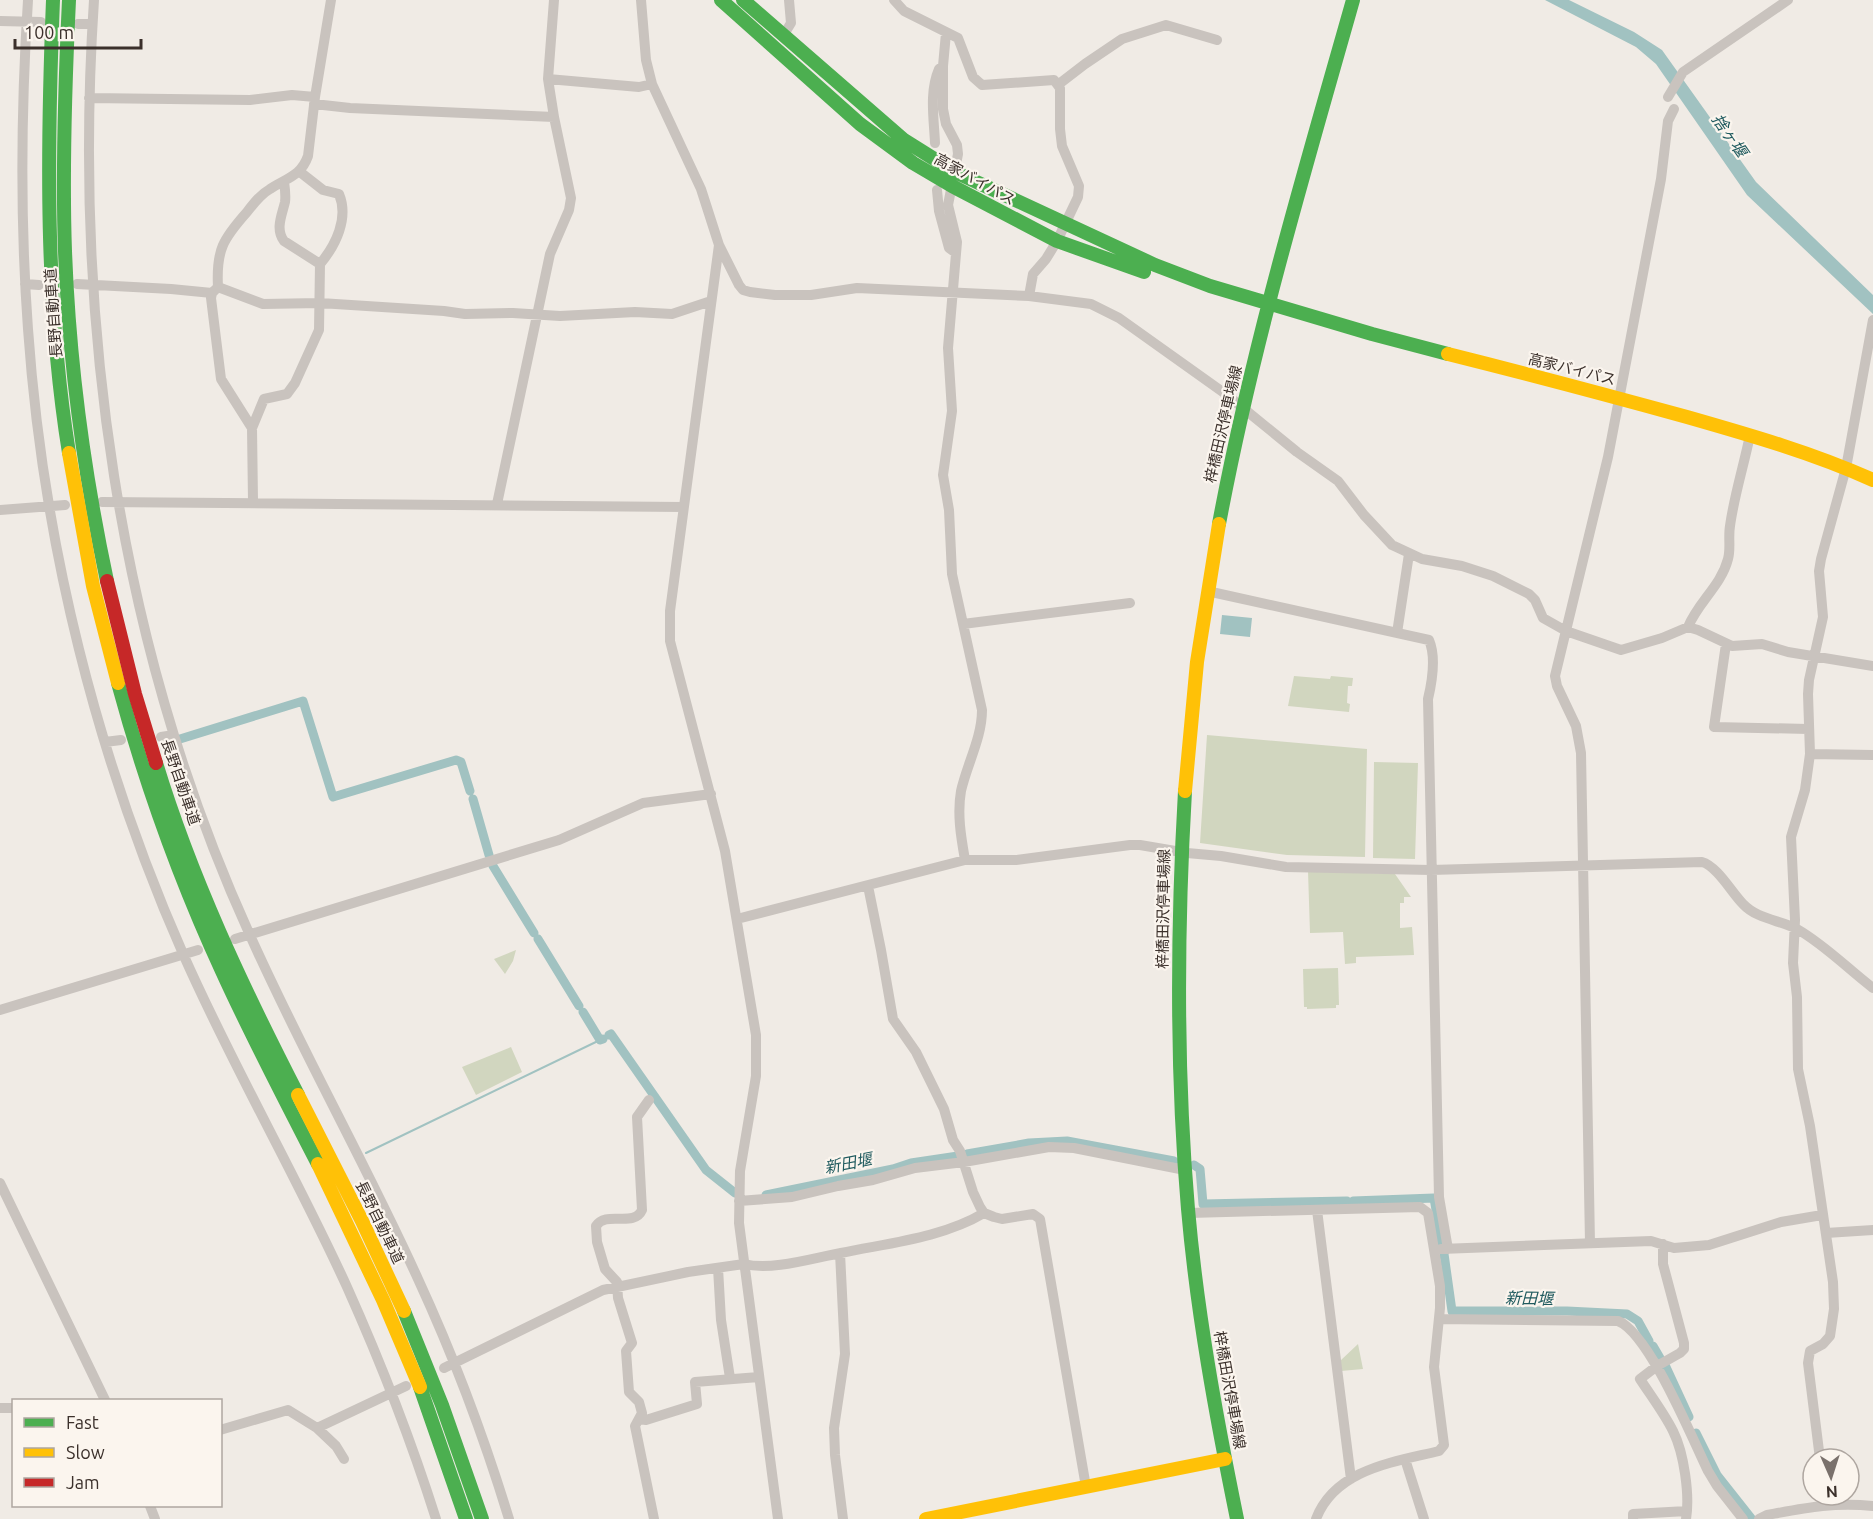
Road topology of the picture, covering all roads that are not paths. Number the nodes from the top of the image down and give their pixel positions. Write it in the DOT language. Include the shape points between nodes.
graph roads {
  1 [pos="28,0"];
  2 [pos="54,0"];
  3 [pos="69,0"];
  4 [pos="94,0"];
  5 [pos="331,0"];
  6 [pos="554,0"];
  7 [pos="641,0"];
  8 [pos="721,0"];
  9 [pos="743,0"];
  10 [pos="789,0"];
  11 [pos="894,0"];
  12 [pos="1353,0"];
  13 [pos="1788,0"];
  14 [pos="0,21"];
  15 [pos="27,22"];
  16 [pos="41,22"];
  17 [pos="78,24"];
  18 [pos="92,24"];
  19 [pos="946,33"];
  20 [pos="783,36"];
  21 [pos="1217,40"];
  22 [pos="944,66"];
  23 [pos="548,79"];
  24 [pos="652,84"];
  25 [pos="1059,84"];
  26 [pos="1670,94"];
  27 [pos="90,98"];
  28 [pos="314,100"];
  29 [pos="1674,109"];
  30 [pos="554,117"];
  31 [pos="935,143"];
  32 [pos="300,172"];
  33 [pos="955,172"];
  34 [pos="284,182"];
  35 [pos="952,186"];
  36 [pos="937,190"];
  37 [pos="1066,225"];
  38 [pos="1057,241"];
  39 [pos="719,245"];
  40 [pos="956,254"];
  41 [pos="320,264"];
  42 [pos="25,284"];
  43 [pos="77,284"];
  44 [pos="92,284"];
  45 [pos="39,285"];
  46 [pos="215,290"];
  47 [pos="954,291"];
  48 [pos="1029,296"];
  49 [pos="711,301"];
  50 [pos="1264,302"];
  51 [pos="320,303"];
  52 [pos="538,316"];
  53 [pos="1873,320"];
  54 [pos="1619,398"];
  55 [pos="1242,408"];
  56 [pos="252,428"];
  57 [pos="1750,435"];
  58 [pos="1846,468"];
  59 [pos="1873,480"];
  60 [pos="117,500"];
  61 [pos="253,501"];
  62 [pos="102,502"];
  63 [pos="497,504"];
  64 [pos="65,505"];
  65 [pos="50,506"];
  66 [pos="683,507"];
  67 [pos="0,510"];
  68 [pos="1409,554"];
  69 [pos="1207,591"];
  70 [pos="1130,603"];
  71 [pos="963,624"];
  72 [pos="1688,627"];
  73 [pos="1566,631"];
  74 [pos="1397,633"];
  75 [pos="1726,645"];
  76 [pos="1814,655"];
  77 [pos="1873,666"];
  78 [pos="1808,729"];
  79 [pos="174,735"];
  80 [pos="161,738"];
  81 [pos="121,740"];
  82 [pos="105,742"];
  83 [pos="1810,754"];
  84 [pos="1873,754"];
  85 [pos="711,794"];
  86 [pos="1181,853"];
  87 [pos="965,860"];
  88 [pos="1583,866"];
  89 [pos="1431,870"];
  90 [pos="868,886"];
  91 [pos="737,920"];
  92 [pos="1794,928"];
  93 [pos="249,934"];
  94 [pos="235,939"];
  95 [pos="198,950"];
  96 [pos="183,954"];
  97 [pos="1873,988"];
  98 [pos="0,1010"];
  99 [pos="649,1100"];
  100 [pos="964,1162"];
  101 [pos="1185,1170"];
  102 [pos="0,1183"];
  103 [pos="739,1201"];
  104 [pos="1317,1210"];
  105 [pos="984,1213"];
  106 [pos="1189,1213"];
  107 [pos="1822,1215"];
  108 [pos="1873,1230"];
  109 [pos="1826,1233"];
  110 [pos="1590,1243"];
  111 [pos="1663,1245"];
  112 [pos="1448,1249"];
  113 [pos="1434,1250"];
  114 [pos="840,1253"];
  115 [pos="744,1264"];
  116 [pos="718,1268"];
  117 [pos="617,1287"];
  118 [pos="1438,1319"];
  119 [pos="449,1365"];
  120 [pos="1657,1366"];
  121 [pos="759,1377"];
  122 [pos="730,1378"];
  123 [pos="406,1386"];
  124 [pos="392,1392"];
  125 [pos="104,1399"];
  126 [pos="640,1419"];
  127 [pos="317,1428"];
  128 [pos="222,1429"];
  129 [pos="1818,1447"];
  130 [pos="344,1459"];
  131 [pos="1224,1459"];
  132 [pos="1405,1459"];
  133 [pos="1351,1479"];
  134 [pos="1086,1486"];
  135 [pos="1801,1506"];
  136 [pos="1687,1515"];
  137 [pos="436,1519"];
  138 [pos="466,1519"];
  139 [pos="482,1519"];
  140 [pos="509,1519"];
  141 [pos="654,1519"];
  142 [pos="778,1519"];
  143 [pos="843,1519"];
  144 [pos="926,1519"];
  145 [pos="1237,1519"];
  146 [pos="1316,1519"];
  147 [pos="1424,1519"];
  148 [pos="1633,1519"];
  149 [pos="1743,1519"];
  150 [pos="1758,1519"];
  1 -- 15 [label="street"];
  2 -- 138 [label="main road, 長野自動車道" via="49,216 58,368 83,539 109,652 152,795 204,931 389,1314 424,1398"];
  3 -- 139 [label="main road, 長野自動車道" via="63,156 69,324 82,449 122,647 166,792 217,926 403,1310 438,1392"];
  4 -- 18 [label="street"];
  5 -- 28 [label="street"];
  6 -- 23 [label="street"];
  7 -- 24 [label="street"];
  8 -- 35 [label="main road, 高家バイパス" via="860,124"];
  9 -- 20 [label="main road, 高家バイパス"];
  10 -- 20 [label="street" via="791,23"];
  11 -- 19 [label="street" via="904,11"];
  12 -- 50 [label="main road, 梓橋田沢停車場線"];
  13 -- 26 [label="street" via="1681,75"];
  14 -- 15 [label="street"];
  15 -- 16 [label="street"];
  15 -- 42 [label="street" via="23,147"];
  17 -- 18 [label="street"];
  18 -- 27 [label="street"];
  19 -- 22 [label="street"];
  19 -- 25 [label="street" via="958,38 973,77 982,85 1054,80"];
  20 -- 33 [label="main road, 高家バイパス" via="904,140"];
  21 -- 25 [label="street" via="1166,25 1122,39"];
  22 -- 31 [label="street" via="939,69 934,87"];
  22 -- 33 [label="street" via="945,118 958,154"];
  23 -- 24 [label="street" via="639,87"];
  23 -- 30 [label="street"];
  24 -- 39 [label="street" via="701,189"];
  25 -- 37 [label="street" via="1062,146 1079,186"];
  27 -- 28 [label="street" via="250,100 292,95"];
  27 -- 44 [label="street"];
  28 -- 30 [label="street" via="350,108"];
  28 -- 32 [label="street" via="308,156"];
  29 -- 54 [label="street" via="1668,121 1661,179"];
  30 -- 52 [label="street" via="571,198 550,254"];
  32 -- 34 [label="street"];
  32 -- 41 [label="street" via="323,190 339,194 342,201 341,224 333,246"];
  33 -- 35 [label="street"];
  33 -- 37 [label="main road, 高家バイパス"];
  34 -- 41 [label="street" via="280,236"];
  34 -- 46 [label="street" via="258,199 229,232 219,254"];
  35 -- 38 [label="main road, 高家バイパス"];
  35 -- 40 [label="street" via="948,205"];
  36 -- 40 [label="street" via="949,248"];
  37 -- 38 [label="street"];
  37 -- 50 [label="main road, 高家バイパス" via="1155,265"];
  38 -- 48 [label="street" via="1033,274"];
  38 -- 50 [label="main road, 高家バイパス" via="1183,285"];
  39 -- 47 [label="street" via="739,285 750,292 811,295 857,288"];
  39 -- 49 [label="street"];
  40 -- 47 [label="street"];
  41 -- 51 [label="street"];
  42 -- 45 [label="street"];
  42 -- 65 [label="street" via="34,397"];
  43 -- 44 [label="street"];
  44 -- 46 [label="street"];
  44 -- 60 [label="street" via="99,373"];
  46 -- 51 [label="street" via="263,304"];
  46 -- 56 [label="street" via="221,378"];
  47 -- 48 [label="street"];
  47 -- 71 [label="street" via="948,348 952,411 944,475 952,574"];
  48 -- 55 [label="street" via="1080,302 1105,310"];
  49 -- 52 [label="street" via="672,314"];
  49 -- 66 [label="street"];
  50 -- 54 [label="main road, 高家バイパス"];
  50 -- 55 [label="main road, 梓橋田沢停車場線"];
  51 -- 52 [label="street"];
  51 -- 56 [label="street" via="319,330 295,383 286,394 264,399"];
  52 -- 63 [label="street"];
  53 -- 58 [label="street"];
  54 -- 57 [label="main road, 高家バイパス"];
  54 -- 73 [label="street"];
  55 -- 68 [label="street" via="1338,481 1380,533"];
  55 -- 69 [label="main road, 梓橋田沢停車場線"];
  56 -- 61 [label="street"];
  57 -- 58 [label="main road, 高家バイパス"];
  57 -- 72 [label="street" via="1730,527 1728,558 1718,583"];
  58 -- 59 [label="main road, 高家バイパス"];
  58 -- 76 [label="street" via="1821,558 1823,617"];
  60 -- 61 [label="street"];
  60 -- 62 [label="street"];
  60 -- 79 [label="street" via="148,642"];
  61 -- 63 [label="street"];
  63 -- 66 [label="street"];
  64 -- 65 [label="street"];
  65 -- 67 [label="street"];
  65 -- 82 [label="street" via="78,642"];
  66 -- 85 [label="street" via="670,641"];
  68 -- 73 [label="street" via="1493,576 1529,594 1543,618"];
  68 -- 74 [label="street"];
  69 -- 74 [label="street"];
  69 -- 86 [label="main road, 梓橋田沢停車場線" via="1189,732"];
  70 -- 71 [label="street"];
  71 -- 87 [label="street" via="982,717 961,792 959,817"];
  72 -- 73 [label="street" via="1621,650"];
  72 -- 75 [label="street"];
  73 -- 88 [label="street" via="1555,676 1580,746"];
  74 -- 89 [label="street" via="1429,640 1432,647 1428,699"];
  75 -- 76 [label="street" via="1762,644"];
  75 -- 78 [label="street" via="1714,727"];
  76 -- 77 [label="street"];
  76 -- 78 [label="street"];
  78 -- 83 [label="street"];
  79 -- 80 [label="street"];
  79 -- 93 [label="street"];
  81 -- 82 [label="street"];
  82 -- 96 [label="street" via="130,819"];
  83 -- 84 [label="street"];
  83 -- 92 [label="street" via="1805,790 1791,837"];
  85 -- 91 [label="street"];
  85 -- 93 [label="street" via="643,803 559,840"];
  86 -- 87 [label="street" via="1130,845 1016,860"];
  86 -- 89 [label="street" via="1286,867"];
  86 -- 101 [label="main road, 梓橋田沢停車場線" via="1178,1000"];
  87 -- 90 [label="street"];
  88 -- 89 [label="street"];
  88 -- 92 [label="street" via="1706,863 1752,912"];
  88 -- 110 [label="street"];
  89 -- 112 [label="street" via="1439,1197"];
  90 -- 91 [label="street"];
  90 -- 100 [label="street" via="892,1019 916,1052"];
  91 -- 103 [label="street" via="757,1056"];
  92 -- 97 [label="street"];
  92 -- 107 [label="street" via="1798,1069"];
  93 -- 94 [label="street"];
  93 -- 119 [label="street" via="390,1219"];
  95 -- 96 [label="street"];
  96 -- 98 [label="street"];
  96 -- 124 [label="street" via="345,1284"];
  99 -- 117 [label="street" via="637,1117 640,1215 603,1219 596,1226 605,1269"];
  100 -- 101 [label="street" via="1061,1146"];
  100 -- 103 [label="street" via="915,1168 792,1197"];
  100 -- 105 [label="street"];
  101 -- 106 [label="main road, 梓橋田沢停車場線"];
  102 -- 125 [label="street"];
  103 -- 115 [label="street"];
  104 -- 106 [label="street"];
  104 -- 113 [label="street" via="1420,1207 1428,1213"];
  104 -- 133 [label="street"];
  105 -- 114 [label="street" via="931,1234"];
  105 -- 134 [label="street" via="1002,1219 1033,1214 1040,1219"];
  106 -- 131 [label="main road, 梓橋田沢停車場線" via="1203,1334"];
  107 -- 109 [label="street"];
  107 -- 111 [label="street" via="1781,1222 1709,1245"];
  108 -- 109 [label="street"];
  109 -- 129 [label="street" via="1833,1282 1833,1325 1823,1344 1810,1351 1808,1363"];
  110 -- 111 [label="street" via="1651,1241"];
  110 -- 112 [label="street"];
  111 -- 120 [label="street" via="1663,1264 1684,1349"];
  112 -- 113 [label="street"];
  113 -- 118 [label="street" via="1440,1286"];
  114 -- 115 [label="street" via="774,1265"];
  114 -- 143 [label="street" via="845,1353 834,1428"];
  115 -- 116 [label="street"];
  115 -- 121 [label="street"];
  116 -- 117 [label="street"];
  116 -- 122 [label="street"];
  117 -- 119 [label="street" via="603,1290"];
  117 -- 126 [label="street" via="632,1343 626,1351 629,1392 639,1402"];
  118 -- 120 [label="street" via="1618,1321 1635,1333"];
  118 -- 132 [label="street" via="1434,1367 1444,1445 1439,1451"];
  119 -- 140 [label="street"];
  120 -- 136 [label="street" via="1640,1378 1673,1430 1683,1469"];
  120 -- 149 [label="street" via="1708,1471"];
  121 -- 122 [label="street"];
  121 -- 142 [label="street"];
  122 -- 126 [label="street" via="695,1382 697,1404"];
  123 -- 124 [label="street"];
  124 -- 127 [label="street"];
  124 -- 137 [label="street"];
  126 -- 141 [label="street" via="635,1426"];
  127 -- 128 [label="street" via="288,1410"];
  127 -- 130 [label="street"];
  131 -- 134 [label="main road"];
  131 -- 145 [label="main road, 梓橋田沢停車場線"];
  132 -- 133 [label="street" via="1374,1466"];
  132 -- 147 [label="street"];
  133 -- 146 [label="street" via="1328,1497"];
  134 -- 144 [label="main road"];
  135 -- 150 [label="street"];
  136 -- 148 [label="street" via="1633,1514"];
}
